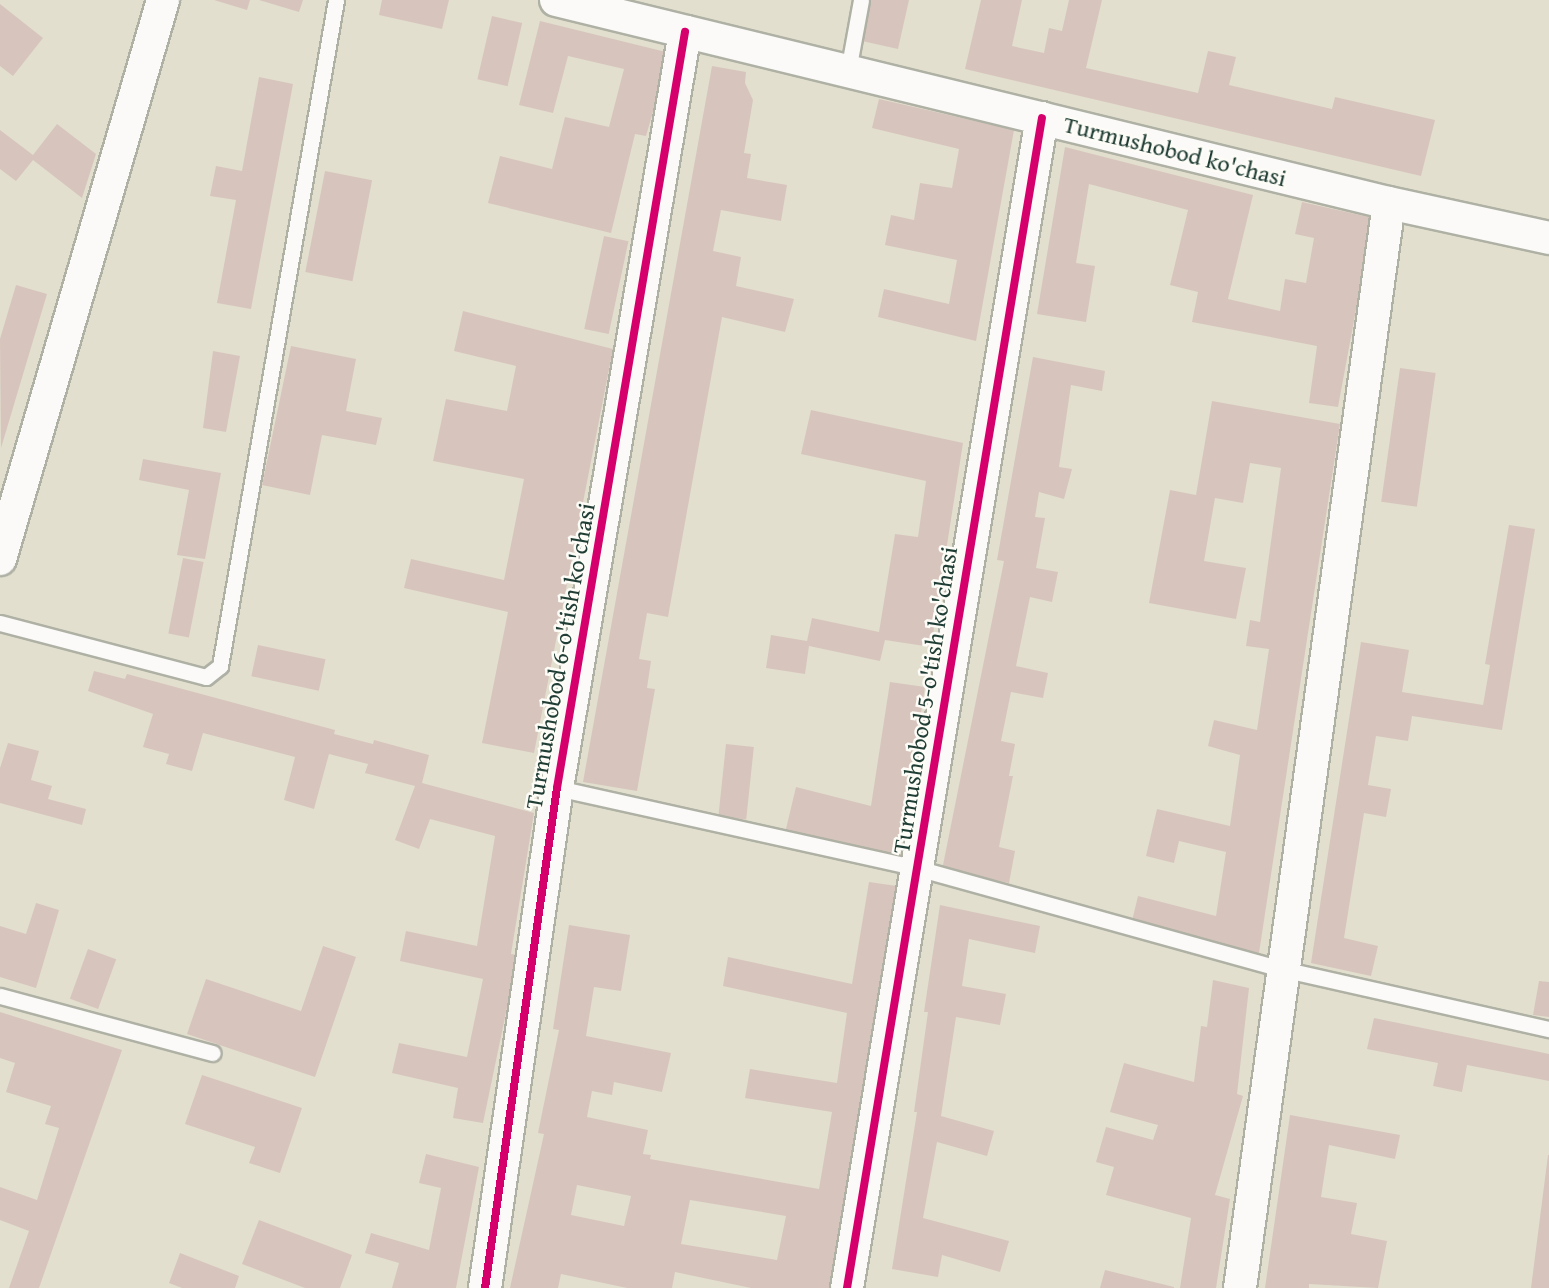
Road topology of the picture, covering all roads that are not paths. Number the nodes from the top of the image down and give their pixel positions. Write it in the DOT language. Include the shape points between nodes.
graph roads {
  1 [pos="163,0"];
  2 [pos="336,0"];
  3 [pos="556,0"];
  4 [pos="861,0"];
  5 [pos="686,32"];
  6 [pos="848,71"];
  7 [pos="1042,118"];
  8 [pos="1389,203"];
  9 [pos="1549,238"];
  10 [pos="0,559"];
  11 [pos="0,623"];
  12 [pos="557,788"];
  13 [pos="917,868"];
  14 [pos="1282,969"];
  15 [pos="0,996"];
  16 [pos="1549,1029"];
  17 [pos="212,1053"];
  18 [pos="485,1288"];
  19 [pos="847,1288"];
  20 [pos="1240,1288"];
  1 -- 10 [label="street"];
  2 -- 11 [label="lane" via="220,666 206,676"];
  3 -- 5 [label="street, Turmushobod ko'chasi"];
  4 -- 6 [label="lane"];
  5 -- 6 [label="street, Turmushobod ko'chasi"];
  5 -- 12 [label="street, Turmushobod 6-o'tish ko'chasi"];
  6 -- 7 [label="street, Turmushobod ko'chasi"];
  7 -- 8 [label="street, Turmushobod ko'chasi"];
  7 -- 13 [label="street, Turmushobod 5-o'tish ko'chasi"];
  8 -- 9 [label="street, Turmushobod ko'chasi"];
  8 -- 14 [label="street"];
  12 -- 13 [label="lane"];
  12 -- 18 [label="street, Turmushobod 6-o'tish ko'chasi"];
  13 -- 14 [label="lane"];
  13 -- 19 [label="street, Turmushobod 5-o'tish ko'chasi"];
  14 -- 16 [label="lane"];
  14 -- 20 [label="street"];
  15 -- 17 [label="lane"];
}
